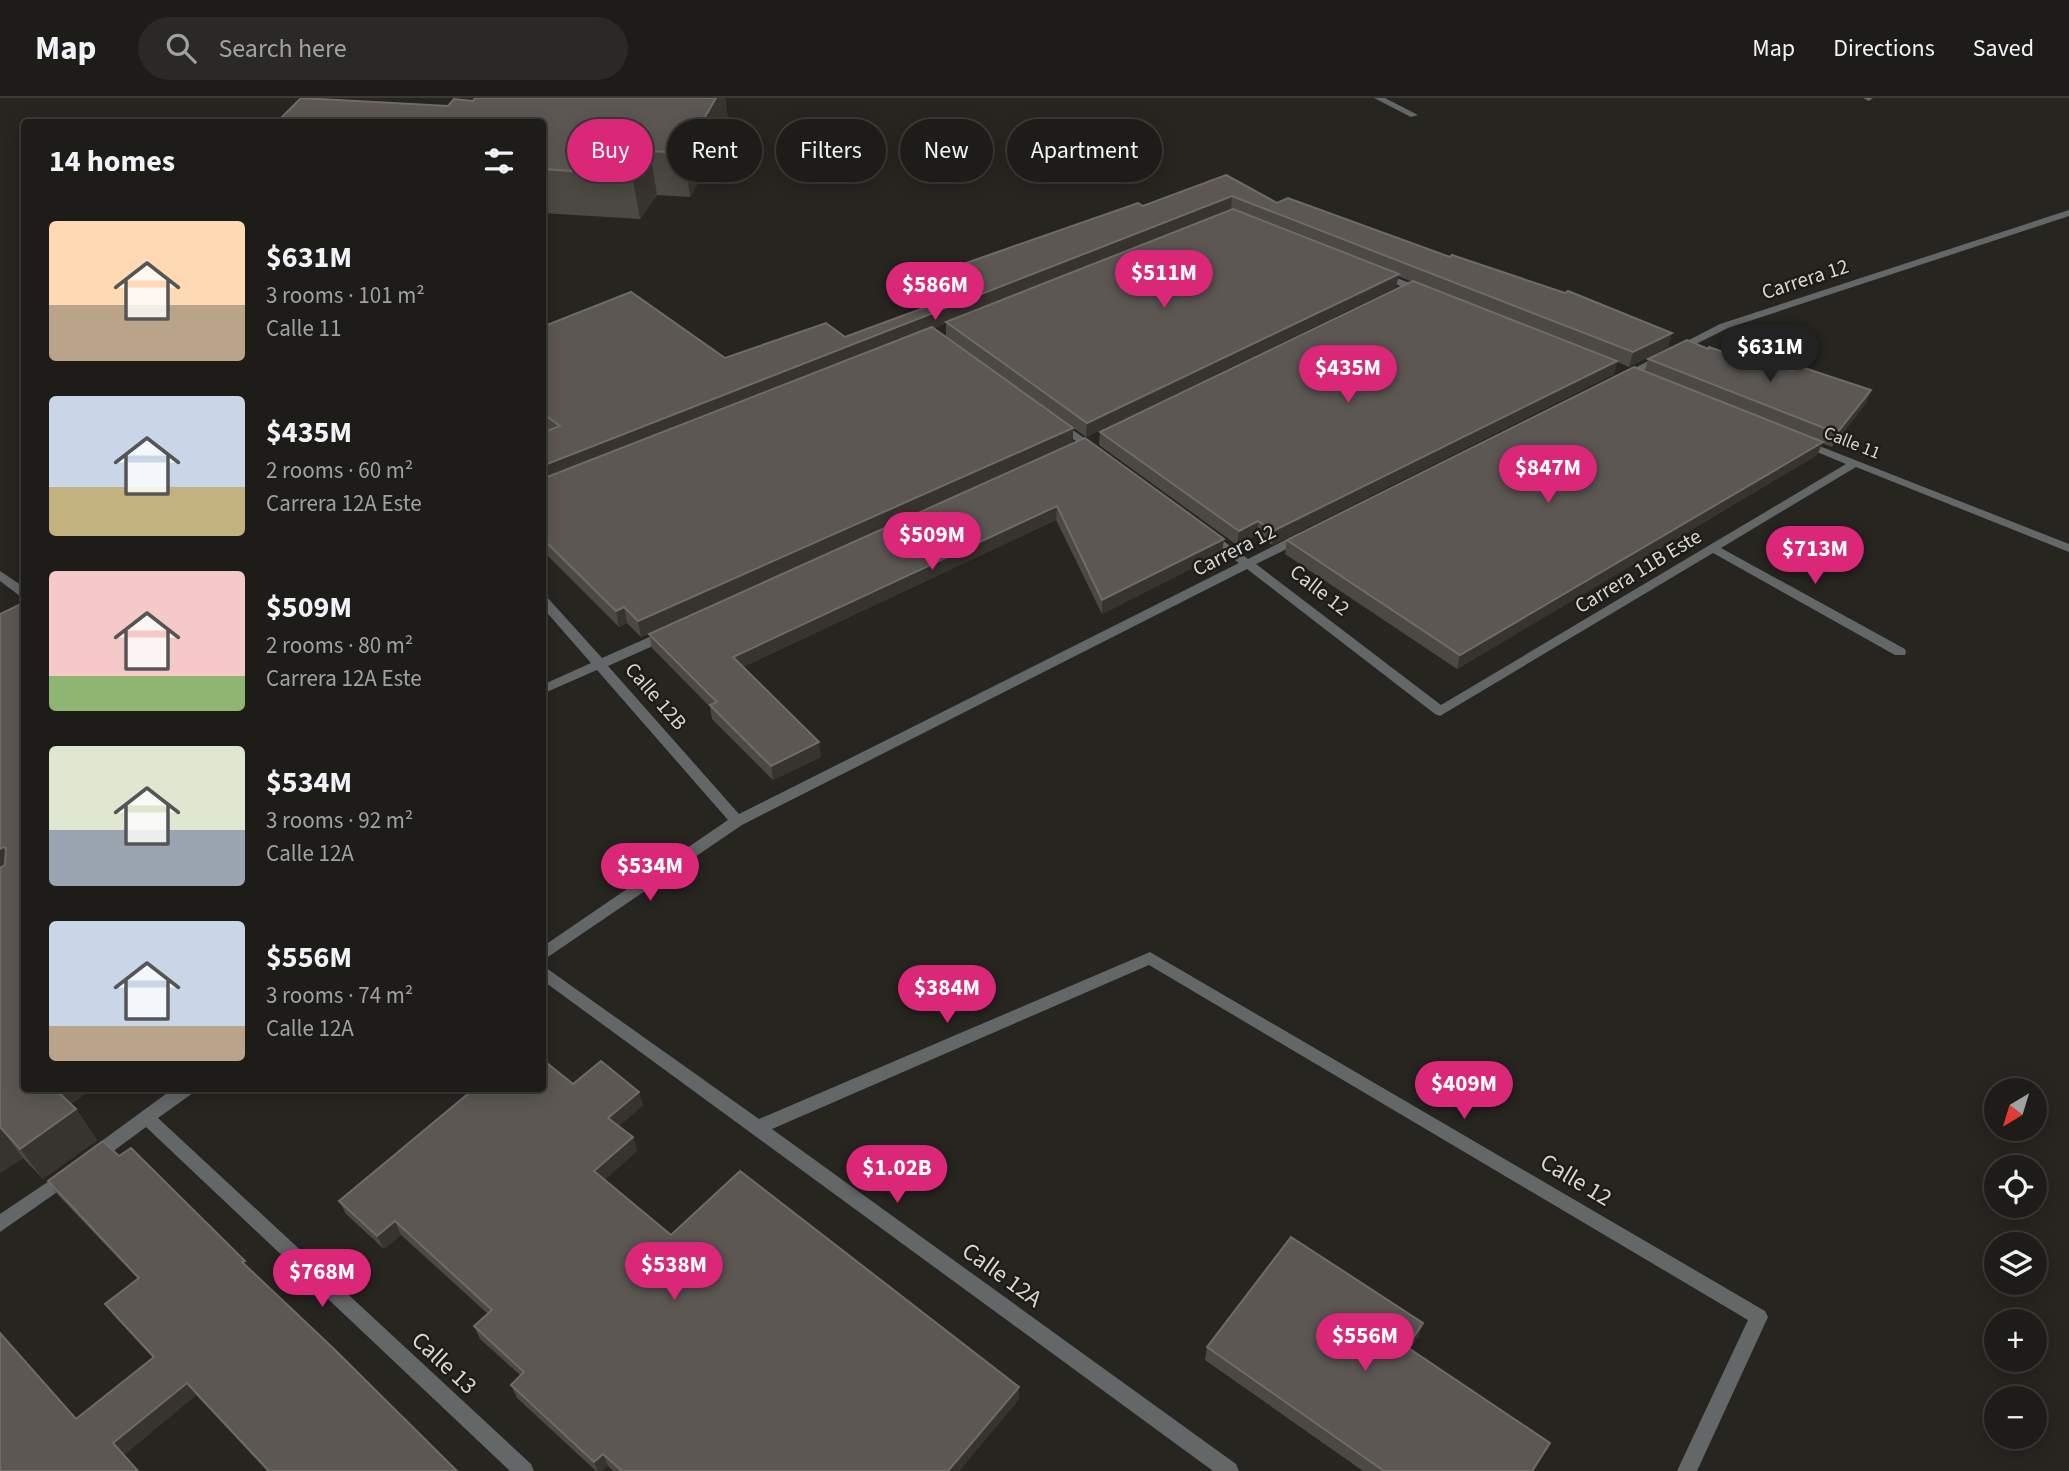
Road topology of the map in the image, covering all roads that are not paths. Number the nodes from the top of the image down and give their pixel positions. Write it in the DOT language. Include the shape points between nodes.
graph roads {
  1 [pos="1378,98"];
  2 [pos="1414,115"];
  3 [pos="2069,213"];
  4 [pos="1373,271"];
  5 [pos="1411,286"];
  6 [pos="1398,293"];
  7 [pos="1436,297"];
  8 [pos="1616,368"];
  9 [pos="1629,373"];
  10 [pos="1641,378"];
  11 [pos="1605,386"];
  12 [pos="1043,413"];
  13 [pos="1100,438"];
  14 [pos="1790,438"];
  15 [pos="1087,444"];
  16 [pos="1075,450"];
  17 [pos="1109,460"];
  18 [pos="1855,463"];
  19 [pos="1195,524"];
  20 [pos="1310,533"];
  21 [pos="2069,548"];
  22 [pos="1714,549"];
  23 [pos="1249,564"];
  24 [pos="0,575"];
  25 [pos="21,591"];
  26 [pos="546,603"];
  27 [pos="675,630"];
  28 [pos="1900,652"];
  29 [pos="600,664"];
  30 [pos="546,688"];
  31 [pos="1440,710"];
  32 [pos="737,821"];
  33 [pos="546,952"];
  34 [pos="546,974"];
  35 [pos="182,1092"];
  36 [pos="147,1118"];
  37 [pos="758,1127"];
  38 [pos="0,1224"];
  39 [pos="524,1471"];
  40 [pos="1229,1471"];
  41 [pos="1687,1471"];
  1 -- 2 [label="street"];
  3 -- 9 [label="street, Carrera 12" via="1724,326"];
  4 -- 5 [label="street"];
  5 -- 6 [label="street"];
  5 -- 7 [label="street"];
  8 -- 9 [label="street"];
  9 -- 10 [label="street"];
  9 -- 11 [label="street, Carrera 12"];
  12 -- 15 [label="street"];
  13 -- 15 [label="street"];
  14 -- 18 [label="street, Calle 11"];
  15 -- 16 [label="street"];
  15 -- 17 [label="street"];
  18 -- 21 [label="street, Calle 11"];
  18 -- 22 [label="street, Carrera 11B Este"];
  19 -- 23 [label="street, Calle 12"];
  20 -- 23 [label="street, Carrera 12"];
  22 -- 28 [label="street"];
  22 -- 31 [label="street, Carrera 11B Este"];
  23 -- 31 [label="street, Calle 12"];
  23 -- 32 [label="street, Carrera 12"];
  24 -- 25 [label="street"];
  26 -- 29 [label="street, Calle 12B"];
  27 -- 29 [label="street"];
  29 -- 30 [label="street"];
  29 -- 32 [label="street, Calle 12B"];
  32 -- 33 [label="street, Carrera 12"];
  34 -- 37 [label="street, Calle 12A"];
  35 -- 36 [label="street"];
  36 -- 38 [label="street"];
  36 -- 39 [label="street, Calle 13"];
  37 -- 40 [label="street, Calle 12A"];
  37 -- 41 [label="street, Calle 12" via="1150,958 1759,1317"];
}
